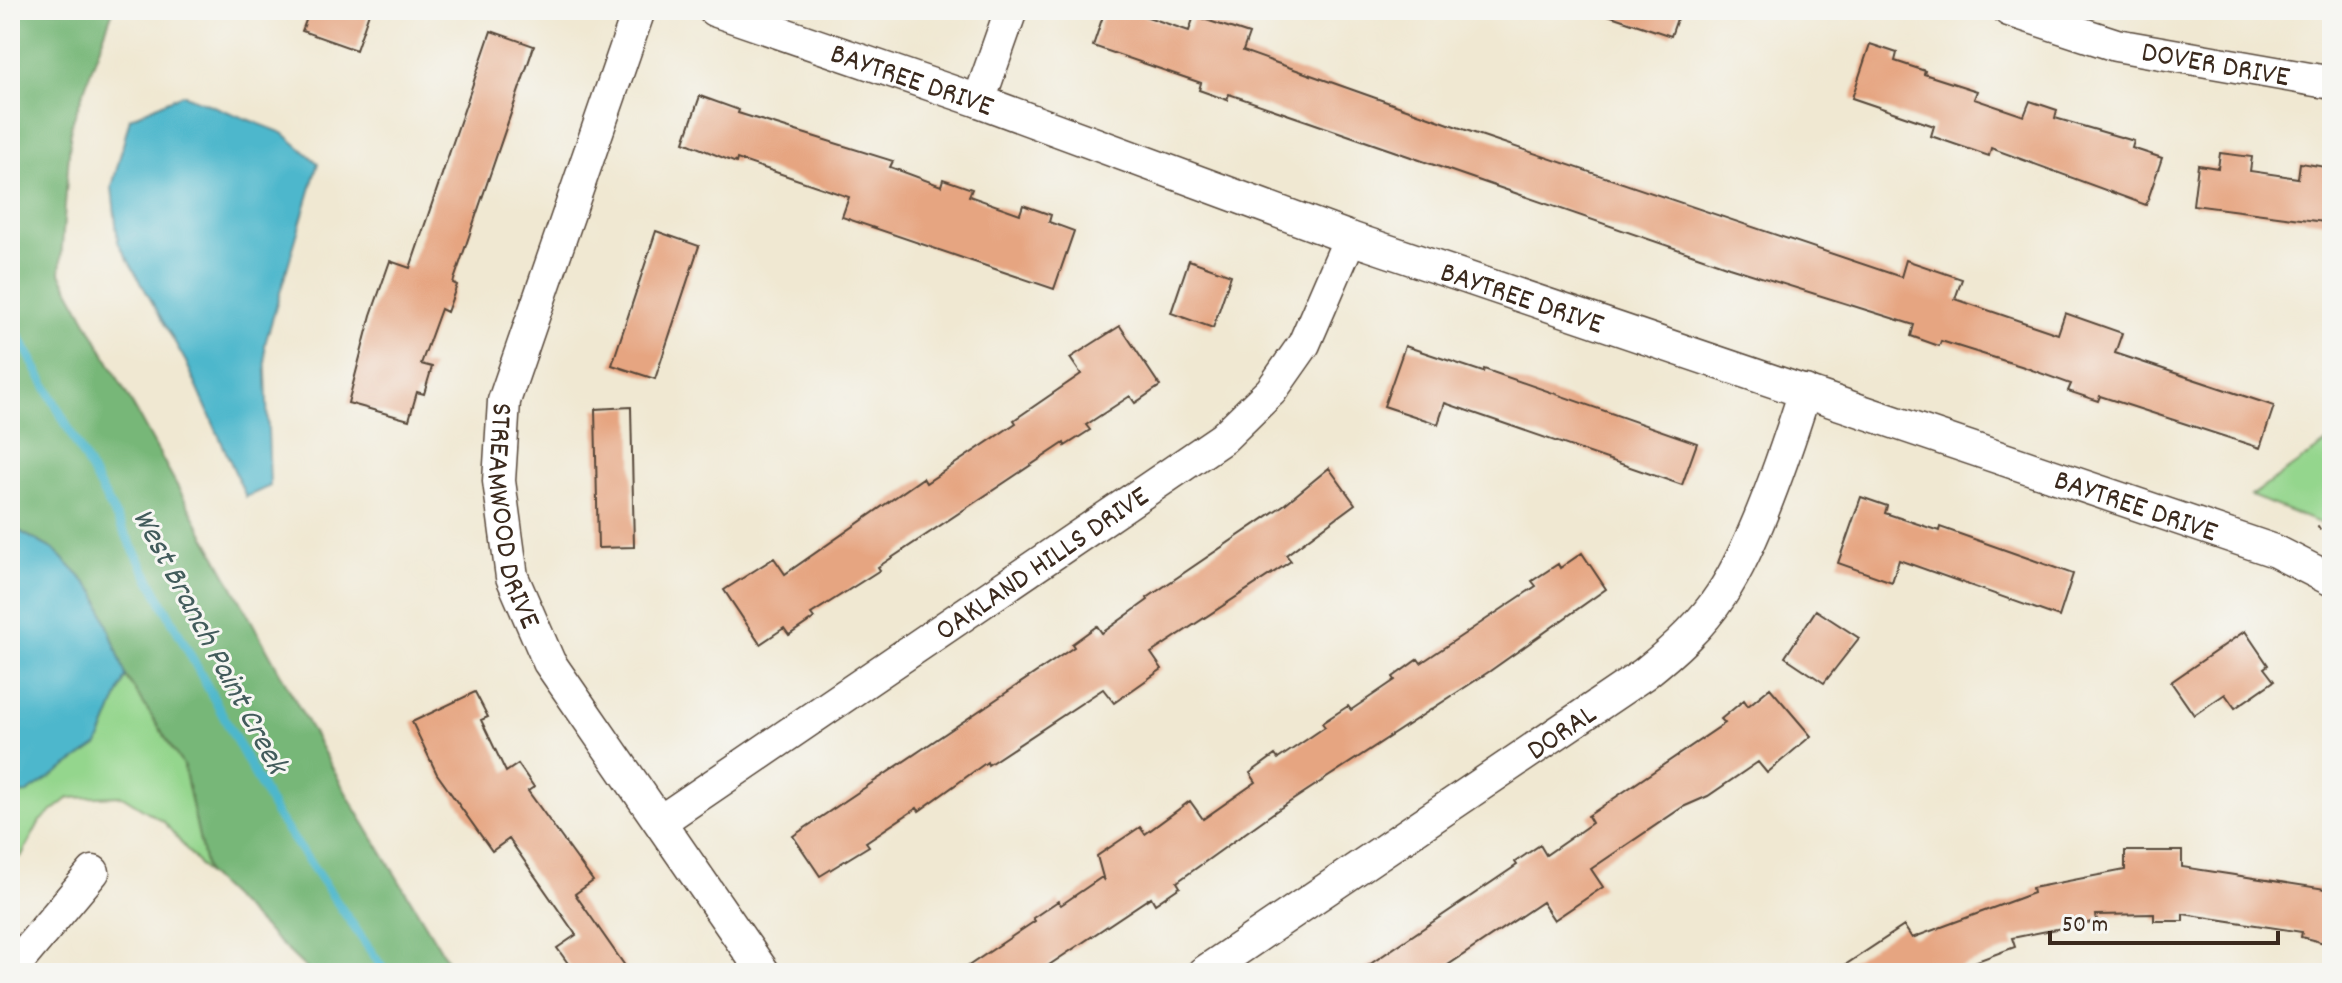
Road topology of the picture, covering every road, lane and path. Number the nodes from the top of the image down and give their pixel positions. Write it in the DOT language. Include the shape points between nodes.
graph roads {
  1 [pos="639,10"];
  2 [pos="714,10"];
  3 [pos="1011,10"];
  4 [pos="2009,10"];
  5 [pos="2332,83"];
  6 [pos="979,101"];
  7 [pos="1350,238"];
  8 [pos="1805,391"];
  9 [pos="2332,519"];
  10 [pos="2318,528"];
  11 [pos="2332,580"];
  12 [pos="661,821"];
  13 [pos="93,872"];
  14 [pos="10,971"];
  15 [pos="764,973"];
  16 [pos="1203,973"];
  1 -- 12 [label="street, STREAMWOOD DRIVE" via="504,401 499,481 512,577 549,662"];
  2 -- 6 [label="street, BAYTREE DRIVE"];
  3 -- 6 [label="street"];
  4 -- 5 [label="street, DOVER DRIVE" via="2116,45"];
  6 -- 7 [label="street, BAYTREE DRIVE"];
  7 -- 8 [label="street, BAYTREE DRIVE"];
  7 -- 12 [label="street, OAKLAND HILLS DRIVE" via="1304,344 1271,391 1223,438"];
  8 -- 11 [label="street, BAYTREE DRIVE" via="2275,551"];
  8 -- 16 [label="street, DORAL" via="1722,594 1673,651"];
  9 -- 10 [label="path"];
  12 -- 15 [label="street, STREAMWOOD DRIVE"];
  13 -- 14 [label="street"];
}
